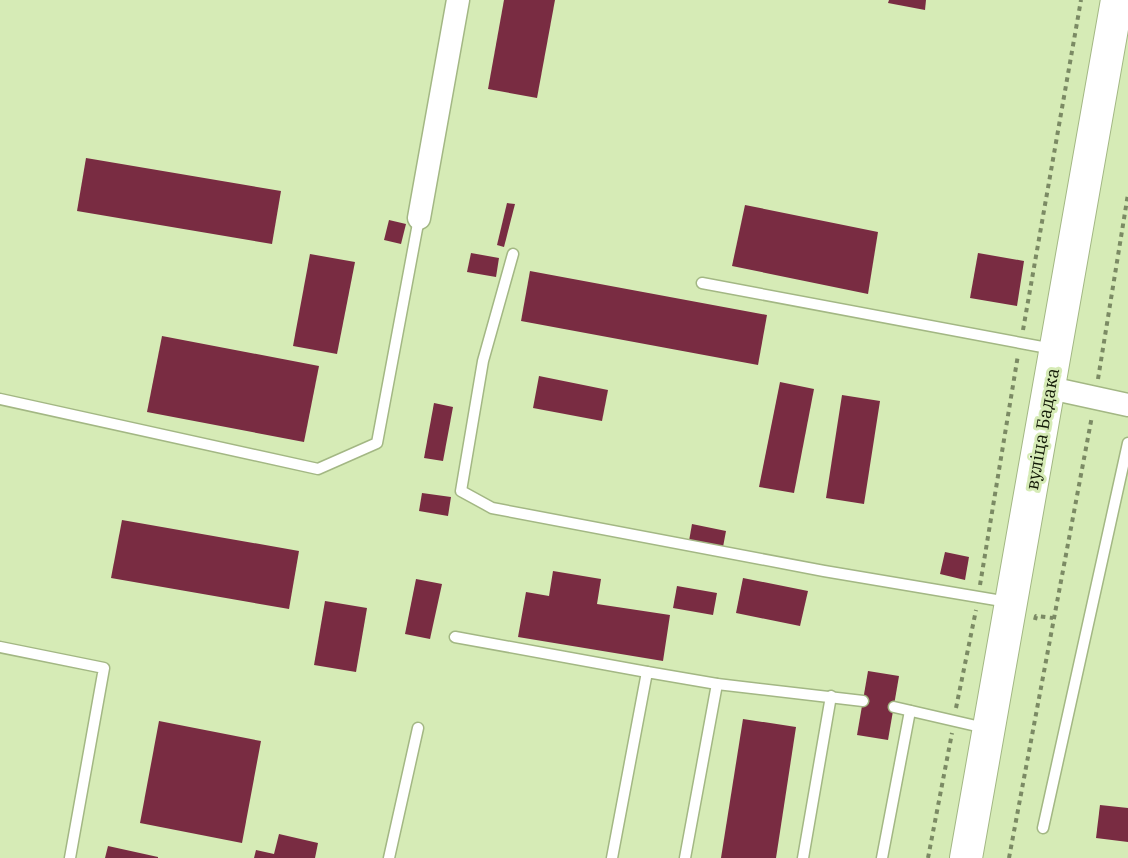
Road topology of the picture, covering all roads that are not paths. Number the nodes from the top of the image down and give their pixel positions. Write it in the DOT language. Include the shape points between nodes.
graph roads {
  1 [pos="459,0"];
  2 [pos="1117,0"];
  3 [pos="1118,50"];
  4 [pos="419,218"];
  5 [pos="513,254"];
  6 [pos="702,283"];
  7 [pos="1056,349"];
  8 [pos="1050,388"];
  9 [pos="0,399"];
  10 [pos="1128,405"];
  11 [pos="1128,443"];
  12 [pos="1011,602"];
  13 [pos="455,636"];
  14 [pos="0,647"];
  15 [pos="647,672"];
  16 [pos="717,684"];
  17 [pos="831,696"];
  18 [pos="863,701"];
  19 [pos="894,707"];
  20 [pos="910,711"];
  21 [pos="418,728"];
  22 [pos="988,729"];
  23 [pos="1043,828"];
  24 [pos="69,858"];
  25 [pos="390,858"];
  26 [pos="612,858"];
  27 [pos="685,858"];
  28 [pos="803,858"];
  29 [pos="882,858"];
  30 [pos="966,858"];
  1 -- 4 [label="street"];
  2 -- 3 [label="main road, вуліца Бадака"];
  3 -- 7 [label="main road, вуліца Бадака"];
  4 -- 9 [label="lane" via="377,443 318,469"];
  5 -- 12 [label="lane" via="483,361 461,491 492,508"];
  6 -- 7 [label="lane"];
  7 -- 8 [label="main road, вуліца Бадака"];
  8 -- 10 [label="street"];
  8 -- 12 [label="main road, вуліца Бадака"];
  11 -- 23 [label="lane"];
  12 -- 22 [label="main road, вуліца Бадака"];
  13 -- 15 [label="lane"];
  14 -- 24 [label="lane" via="104,668"];
  15 -- 16 [label="lane"];
  15 -- 26 [label="lane"];
  16 -- 17 [label="lane"];
  16 -- 27 [label="lane"];
  17 -- 18 [label="lane"];
  17 -- 28 [label="lane"];
  19 -- 20 [label="lane"];
  20 -- 22 [label="lane"];
  20 -- 29 [label="lane"];
  21 -- 25 [label="lane"];
  22 -- 30 [label="main road, вуліца Бадака"];
}
